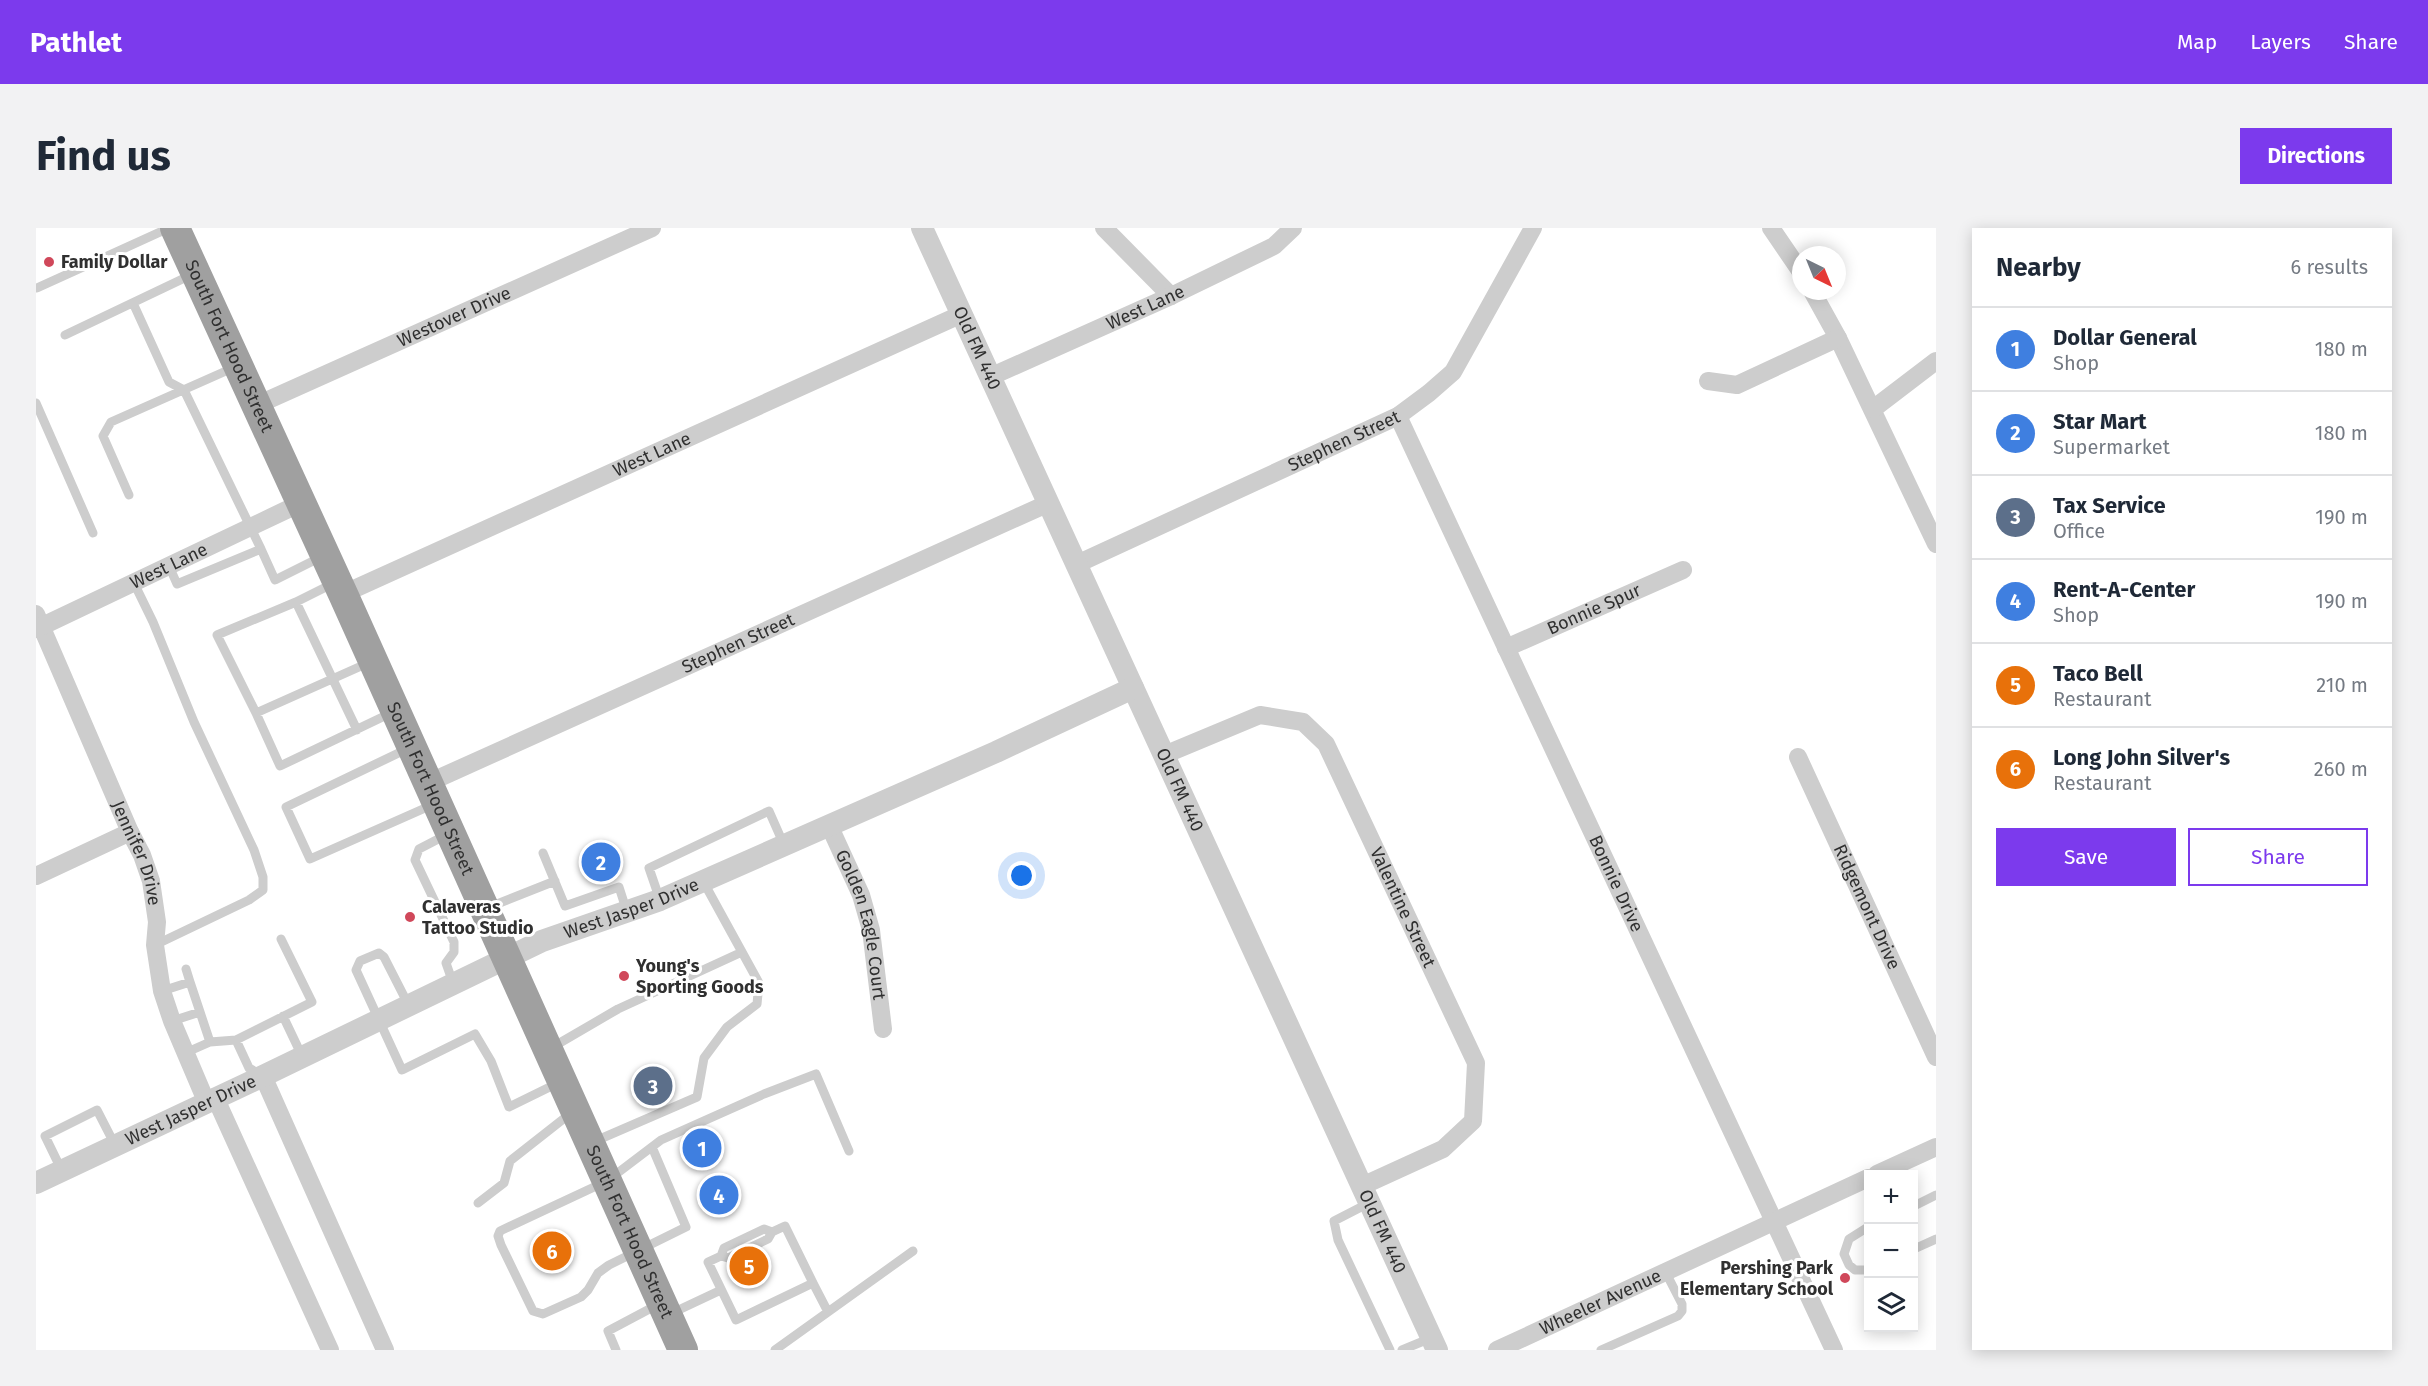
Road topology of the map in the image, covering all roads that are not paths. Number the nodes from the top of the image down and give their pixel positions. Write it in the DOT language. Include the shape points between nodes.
graph roads {
  1 [pos="169,228"];
  2 [pos="175,228"];
  3 [pos="652,228"];
  4 [pos="922,228"];
  5 [pos="1104,228"];
  6 [pos="1293,228"];
  7 [pos="1533,228"];
  8 [pos="1771,228"];
  9 [pos="1792,259"];
  10 [pos="196,273"];
  11 [pos="37,288"];
  12 [pos="1172,296"];
  13 [pos="1817,300"];
  14 [pos="133,303"];
  15 [pos="962,314"];
  16 [pos="65,335"];
  17 [pos="1838,338"];
  18 [pos="1936,361"];
  19 [pos="239,365"];
  20 [pos="992,376"];
  21 [pos="1708,381"];
  22 [pos="184,390"];
  23 [pos="36,403"];
  24 [pos="257,405"];
  25 [pos="1873,409"];
  26 [pos="1398,416"];
  27 [pos="129,495"];
  28 [pos="1049,503"];
  29 [pos="301,504"];
  30 [pos="251,527"];
  31 [pos="93,533"];
  32 [pos="1936,544"];
  33 [pos="261,549"];
  34 [pos="1077,564"];
  35 [pos="169,566"];
  36 [pos="1683,570"];
  37 [pos="335,577"];
  38 [pos="134,583"];
  39 [pos="296,602"];
  40 [pos="38,623"];
  41 [pos="1506,648"];
  42 [pos="373,660"];
  43 [pos="332,679"];
  44 [pos="1133,688"];
  45 [pos="396,711"];
  46 [pos="256,713"];
  47 [pos="357,730"];
  48 [pos="412,747"];
  49 [pos="1164,755"];
  50 [pos="1798,757"];
  51 [pos="433,793"];
  52 [pos="830,825"];
  53 [pos="130,832"];
  54 [pos="450,832"];
  55 [pos="784,845"];
  56 [pos="543,853"];
  57 [pos="36,876"];
  58 [pos="555,881"];
  59 [pos="703,881"];
  60 [pos="660,900"];
  61 [pos="485,909"];
  62 [pos="583,913"];
  63 [pos="281,939"];
  64 [pos="155,945"];
  65 [pos="742,952"];
  66 [pos="507,957"];
  67 [pos="186,969"];
  68 [pos="190,982"];
  69 [pos="453,983"];
  70 [pos="162,991"];
  71 [pos="408,1004"];
  72 [pos="200,1012"];
  73 [pos="283,1016"];
  74 [pos="377,1019"];
  75 [pos="172,1021"];
  76 [pos="883,1029"];
  77 [pos="236,1040"];
  78 [pos="210,1042"];
  79 [pos="548,1050"];
  80 [pos="185,1053"];
  81 [pos="302,1056"];
  82 [pos="1936,1057"];
  83 [pos="263,1076"];
  84 [pos="562,1081"];
  85 [pos="211,1099"];
  86 [pos="575,1109"];
  87 [pos="590,1143"];
  88 [pos="115,1145"];
  89 [pos="652,1147"];
  90 [pos="1936,1147"];
  91 [pos="849,1151"];
  92 [pos="1886,1170"];
  93 [pos="62,1171"];
  94 [pos="608,1181"];
  95 [pos="1864,1181"];
  96 [pos="36,1183"];
  97 [pos="1366,1194"];
  98 [pos="1936,1195"];
  99 [pos="478,1203"];
  100 [pos="1918,1204"];
  101 [pos="1774,1223"];
  102 [pos="1864,1230"];
  103 [pos="1936,1239"];
  104 [pos="1918,1248"];
  105 [pos="639,1251"];
  106 [pos="913,1251"];
  107 [pos="1864,1270"];
  108 [pos="1666,1273"];
  109 [pos="813,1282"];
  110 [pos="721,1290"];
  111 [pos="665,1309"];
  112 [pos="828,1312"];
  113 [pos="1434,1344"];
  114 [pos="383,1349"];
  115 [pos="330,1350"];
  116 [pos="616,1350"];
  117 [pos="683,1350"];
  118 [pos="775,1350"];
  119 [pos="1390,1350"];
  120 [pos="1402,1350"];
  121 [pos="1497,1350"];
  122 [pos="1601,1350"];
  123 [pos="1834,1350"];
  1 -- 11 [label="lane"];
  2 -- 10 [label="highway, South Fort Hood Street"];
  3 -- 24 [label="street, Westover Drive"];
  4 -- 15 [label="street, Old FM 440"];
  5 -- 12 [label="street"];
  6 -- 12 [label="street, West Lane" via="1274,246"];
  7 -- 26 [label="street, Stephen Street" via="1453,372"];
  8 -- 9 [label="street"];
  10 -- 14 [label="lane"];
  10 -- 19 [label="highway, South Fort Hood Street"];
  12 -- 20 [label="street, West Lane"];
  13 -- 17 [label="street"];
  14 -- 16 [label="lane"];
  14 -- 22 [label="lane" via="169,382"];
  15 -- 20 [label="street, Old FM 440"];
  15 -- 37 [label="street, West Lane"];
  17 -- 21 [label="street" via="1737,385"];
  17 -- 25 [label="street"];
  18 -- 25 [label="street"];
  19 -- 22 [label="lane"];
  19 -- 24 [label="highway, South Fort Hood Street"];
  20 -- 28 [label="street, Old FM 440"];
  22 -- 27 [label="lane" via="111,422 103,436"];
  22 -- 30 [label="lane"];
  23 -- 31 [label="lane"];
  24 -- 29 [label="highway, South Fort Hood Street"];
  25 -- 32 [label="street"];
  26 -- 34 [label="street, Stephen Street"];
  26 -- 41 [label="street, Bonnie Drive"];
  28 -- 34 [label="street, Old FM 440"];
  28 -- 51 [label="street, Stephen Street"];
  29 -- 30 [label="street, West Lane"];
  29 -- 37 [label="highway, South Fort Hood Street"];
  30 -- 33 [label="lane"];
  30 -- 35 [label="street, West Lane"];
  33 -- 35 [label="lane" via="177,584"];
  33 -- 37 [label="lane" via="275,580"];
  34 -- 44 [label="street, Old FM 440"];
  35 -- 38 [label="street, West Lane"];
  36 -- 41 [label="street, Bonnie Spur"];
  37 -- 39 [label="lane"];
  37 -- 42 [label="highway, South Fort Hood Street"];
  38 -- 40 [label="street, West Lane"];
  38 -- 64 [label="lane" via="263,877 263,890 249,900"];
  39 -- 43 [label="lane"];
  39 -- 46 [label="lane" via="217,635"];
  40 -- 53 [label="street, Jennifer Drive"];
  41 -- 101 [label="street, Bonnie Drive"];
  42 -- 43 [label="lane"];
  42 -- 45 [label="highway, South Fort Hood Street"];
  43 -- 46 [label="lane"];
  43 -- 47 [label="lane"];
  44 -- 49 [label="street, Old FM 440"];
  44 -- 52 [label="street, West Jasper Drive"];
  45 -- 47 [label="lane"];
  45 -- 48 [label="highway, South Fort Hood Street"];
  46 -- 47 [label="lane" via="280,766"];
  48 -- 51 [label="highway, South Fort Hood Street"];
  48 -- 51 [label="lane" via="285,807 310,859"];
  49 -- 97 [label="street, Old FM 440"];
  49 -- 97 [label="street, Valentine Street" via="1260,714 1303,722 1326,744 1476,1063 1473,1121 1443,1149"];
  50 -- 82 [label="street, Ridgemont Drive"];
  51 -- 54 [label="highway, South Fort Hood Street"];
  52 -- 55 [label="street, West Jasper Drive"];
  52 -- 76 [label="street, Golden Eagle Court" via="861,895 871,930"];
  53 -- 57 [label="street"];
  53 -- 64 [label="street, Jennifer Drive" via="150,881 157,922"];
  54 -- 61 [label="highway, South Fort Hood Street"];
  54 -- 69 [label="lane" via="419,849 415,860 454,942 454,952 446,963"];
  55 -- 59 [label="street, West Jasper Drive"];
  55 -- 60 [label="lane" via="769,811 649,868"];
  56 -- 58 [label="lane"];
  58 -- 61 [label="lane"];
  58 -- 62 [label="lane" via="565,906"];
  59 -- 60 [label="street, West Jasper Drive"];
  59 -- 65 [label="lane"];
  60 -- 62 [label="street, West Jasper Drive" via="627,912"];
  61 -- 66 [label="highway, South Fort Hood Street"];
  62 -- 66 [label="street, West Jasper Drive" via="542,941"];
  63 -- 73 [label="lane" via="312,1002"];
  64 -- 70 [label="street, Jennifer Drive"];
  65 -- 79 [label="lane" via="618,1009"];
  65 -- 87 [label="lane" via="759,983 757,1004 727,1027 704,1058 697,1097"];
  66 -- 69 [label="street, West Jasper Drive"];
  66 -- 79 [label="highway, South Fort Hood Street"];
  67 -- 68 [label="lane"];
  68 -- 70 [label="lane"];
  68 -- 72 [label="lane"];
  69 -- 71 [label="street, West Jasper Drive"];
  70 -- 75 [label="street, Jennifer Drive"];
  71 -- 74 [label="street, West Jasper Drive"];
  71 -- 74 [label="lane" via="384,957 379,953 360,961 356,970"];
  72 -- 75 [label="lane"];
  72 -- 78 [label="lane"];
  73 -- 77 [label="lane"];
  73 -- 81 [label="lane"];
  74 -- 81 [label="street, West Jasper Drive"];
  74 -- 84 [label="lane" via="402,1070 475,1034 491,1061 509,1107"];
  75 -- 80 [label="street, Jennifer Drive"];
  77 -- 78 [label="lane"];
  77 -- 83 [label="lane" via="249,1068"];
  78 -- 80 [label="lane"];
  79 -- 84 [label="highway, South Fort Hood Street"];
  80 -- 85 [label="street, Jennifer Drive"];
  81 -- 83 [label="street, West Jasper Drive"];
  83 -- 85 [label="street, West Jasper Drive"];
  83 -- 114 [label="street"];
  84 -- 86 [label="highway, South Fort Hood Street"];
  85 -- 88 [label="street, West Jasper Drive"];
  85 -- 115 [label="street, Jennifer Drive"];
  86 -- 87 [label="highway, South Fort Hood Street"];
  86 -- 99 [label="lane" via="510,1161 504,1184"];
  87 -- 94 [label="highway, South Fort Hood Street"];
  88 -- 93 [label="street, West Jasper Drive"];
  88 -- 93 [label="lane" via="97,1110 45,1136"];
  89 -- 91 [label="lane" via="816,1074"];
  89 -- 94 [label="lane"];
  89 -- 105 [label="lane" via="686,1227"];
  90 -- 92 [label="street"];
  93 -- 96 [label="street, West Jasper Drive"];
  94 -- 105 [label="highway, South Fort Hood Street"];
  94 -- 105 [label="lane" via="500,1232 501,1245 533,1311 543,1314 581,1297 598,1273"];
  95 -- 101 [label="street, Wheeler Avenue"];
  97 -- 113 [label="street, Old FM 440"];
  97 -- 119 [label="lane" via="1334,1221 1338,1240"];
  98 -- 100 [label="lane"];
  101 -- 108 [label="street, Wheeler Avenue"];
  101 -- 123 [label="street, Bonnie Drive"];
  102 -- 107 [label="lane" via="1849,1239 1844,1254 1855,1270"];
  103 -- 104 [label="lane"];
  105 -- 111 [label="highway, South Fort Hood Street"];
  106 -- 112 [label="lane"];
  108 -- 121 [label="street, Wheeler Avenue"];
  108 -- 122 [label="lane" via="1682,1304 1678,1316"];
  109 -- 110 [label="lane" via="736,1320"];
  109 -- 110 [label="lane" via="785,1226 771,1232 768,1239 708,1263"];
  109 -- 112 [label="lane"];
  110 -- 111 [label="lane"];
  111 -- 116 [label="lane" via="608,1331"];
  111 -- 117 [label="highway, South Fort Hood Street"];
  112 -- 118 [label="lane"];
  113 -- 120 [label="lane"];
}
